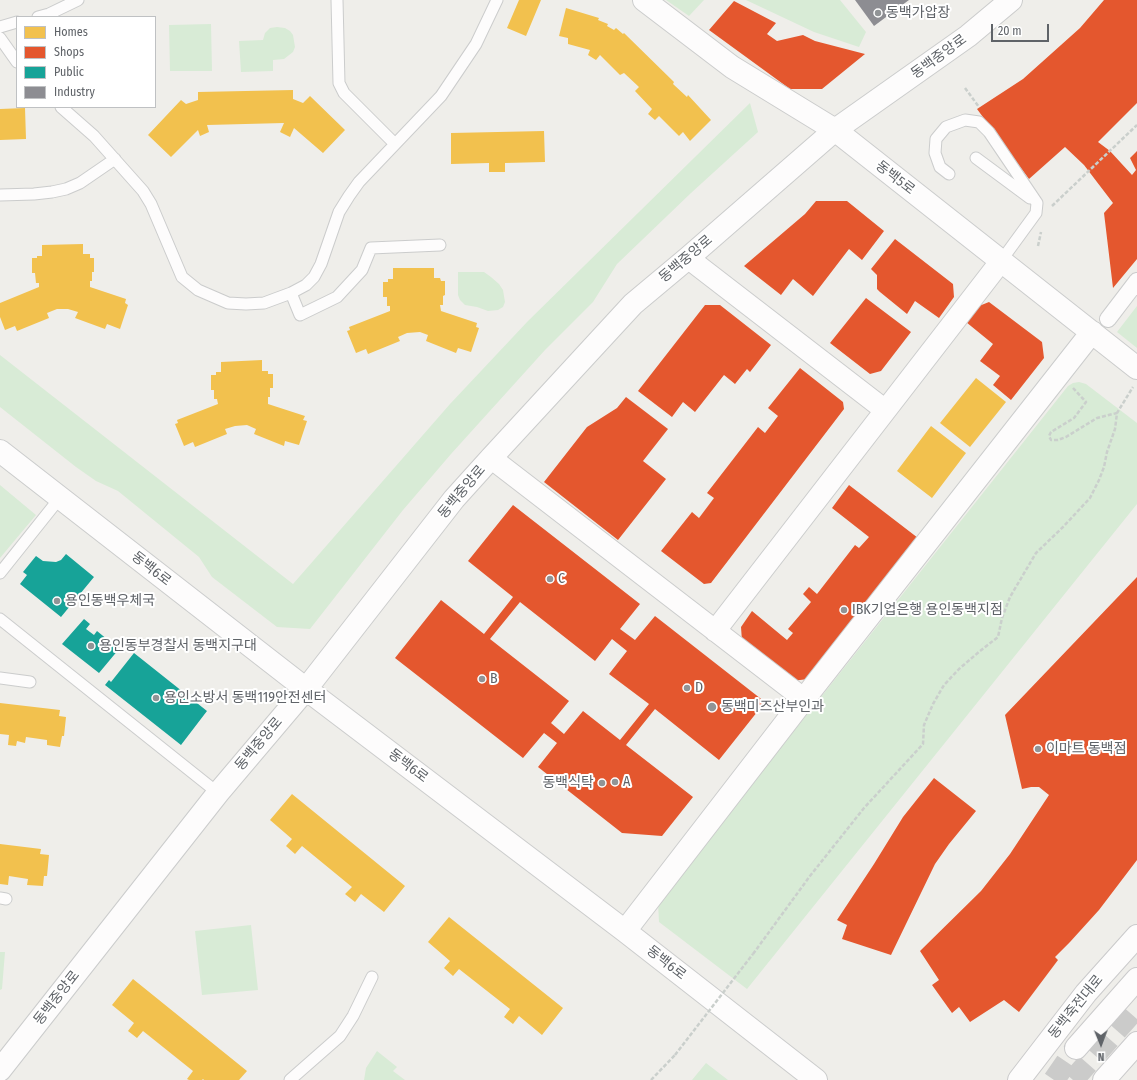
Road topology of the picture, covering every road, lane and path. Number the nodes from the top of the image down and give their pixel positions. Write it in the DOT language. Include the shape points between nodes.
graph roads {
  1 [pos="78,0"];
  2 [pos="337,0"];
  3 [pos="497,0"];
  4 [pos="644,0"];
  5 [pos="1011,0"];
  6 [pos="42,16"];
  7 [pos="16,22"];
  8 [pos="0,27"];
  9 [pos="0,38"];
  10 [pos="16,61"];
  11 [pos="62,108"];
  12 [pos="1137,125"];
  13 [pos="835,130"];
  14 [pos="395,144"];
  15 [pos="976,158"];
  16 [pos="115,159"];
  17 [pos="949,174"];
  18 [pos="0,195"];
  19 [pos="1037,203"];
  20 [pos="1054,203"];
  21 [pos="440,245"];
  22 [pos="688,258"];
  23 [pos="1001,261"];
  24 [pos="1137,281"];
  25 [pos="291,293"];
  26 [pos="1100,326"];
  27 [pos="1137,368"];
  28 [pos="1137,382"];
  29 [pos="1086,402"];
  30 [pos="885,410"];
  31 [pos="1117,412"];
  32 [pos="0,451"];
  33 [pos="491,458"];
  34 [pos="59,499"];
  35 [pos="0,573"];
  36 [pos="0,619"];
  37 [pos="715,631"];
  38 [pos="0,678"];
  39 [pos="30,682"];
  40 [pos="306,689"];
  41 [pos="804,699"];
  42 [pos="218,793"];
  43 [pos="625,931"];
  44 [pos="1137,936"];
  45 [pos="372,977"];
  46 [pos="1137,978"];
  47 [pos="1137,1043"];
  48 [pos="1076,1048"];
  49 [pos="0,1070"];
  50 [pos="1024,1077"];
  51 [pos="290,1080"];
  52 [pos="651,1080"];
  53 [pos="816,1080"];
  54 [pos="1104,1080"];
  1 -- 6 [label="lane"];
  2 -- 14 [label="lane" via="339,83 344,92"];
  3 -- 14 [label="lane" via="476,44 453,80"];
  4 -- 13 [label="street, 동백5로" via="732,67"];
  5 -- 13 [label="street, 동백중앙로" via="968,36"];
  7 -- 8 [label="lane"];
  9 -- 10 [label="lane"];
  11 -- 16 [label="lane"];
  12 -- 20 [label="path"];
  13 -- 22 [label="street, 동백중앙로"];
  13 -- 23 [label="street, 동백5로"];
  14 -- 25 [label="lane" via="358,182 349,196 314,276 306,285"];
  15 -- 19 [label="lane"];
  16 -- 18 [label="lane" via="80,183 66,189 34,194"];
  16 -- 25 [label="lane" via="143,191 182,277 198,290 228,303 246,304 264,302"];
  17 -- 19 [label="lane" via="940,167 935,153 936,139 946,127 965,120 979,122 989,132"];
  19 -- 23 [label="lane" via="1036,213"];
  21 -- 25 [label="lane" via="371,248 362,270 337,297 300,315"];
  22 -- 30 [label="street"];
  22 -- 33 [label="street, 동백중앙로" via="633,304"];
  23 -- 26 [label="street, 동백5로"];
  23 -- 30 [label="street"];
  24 -- 26 [label="street"];
  26 -- 27 [label="street, 동백5로"];
  26 -- 41 [label="street"];
  28 -- 31 [label="path"];
  29 -- 31 [label="path" via="1074,418 1051,432 1051,440 1066,437 1097,418"];
  30 -- 37 [label="street"];
  31 -- 52 [label="path, bridge" via="1099,480 1090,498 1036,553 1010,597 998,637 944,685 924,725 923,744 864,808 675,1055"];
  32 -- 34 [label="street, 동백6로"];
  33 -- 37 [label="street"];
  33 -- 40 [label="street, 동백중앙로" via="454,499"];
  34 -- 35 [label="lane"];
  34 -- 40 [label="street, 동백6로"];
  36 -- 42 [label="lane"];
  37 -- 41 [label="street"];
  38 -- 39 [label="lane"];
  40 -- 42 [label="street, 동백중앙로"];
  40 -- 43 [label="street, 동백6로"];
  41 -- 43 [label="street"];
  42 -- 49 [label="street, 동백중앙로"];
  43 -- 53 [label="street, 동백6로"];
  44 -- 50 [label="street, 동백죽전대로" via="1086,993"];
  45 -- 51 [label="lane" via="340,1036"];
  46 -- 48 [label="street, 동백죽전대로"];
  47 -- 54 [label="street"];
}
